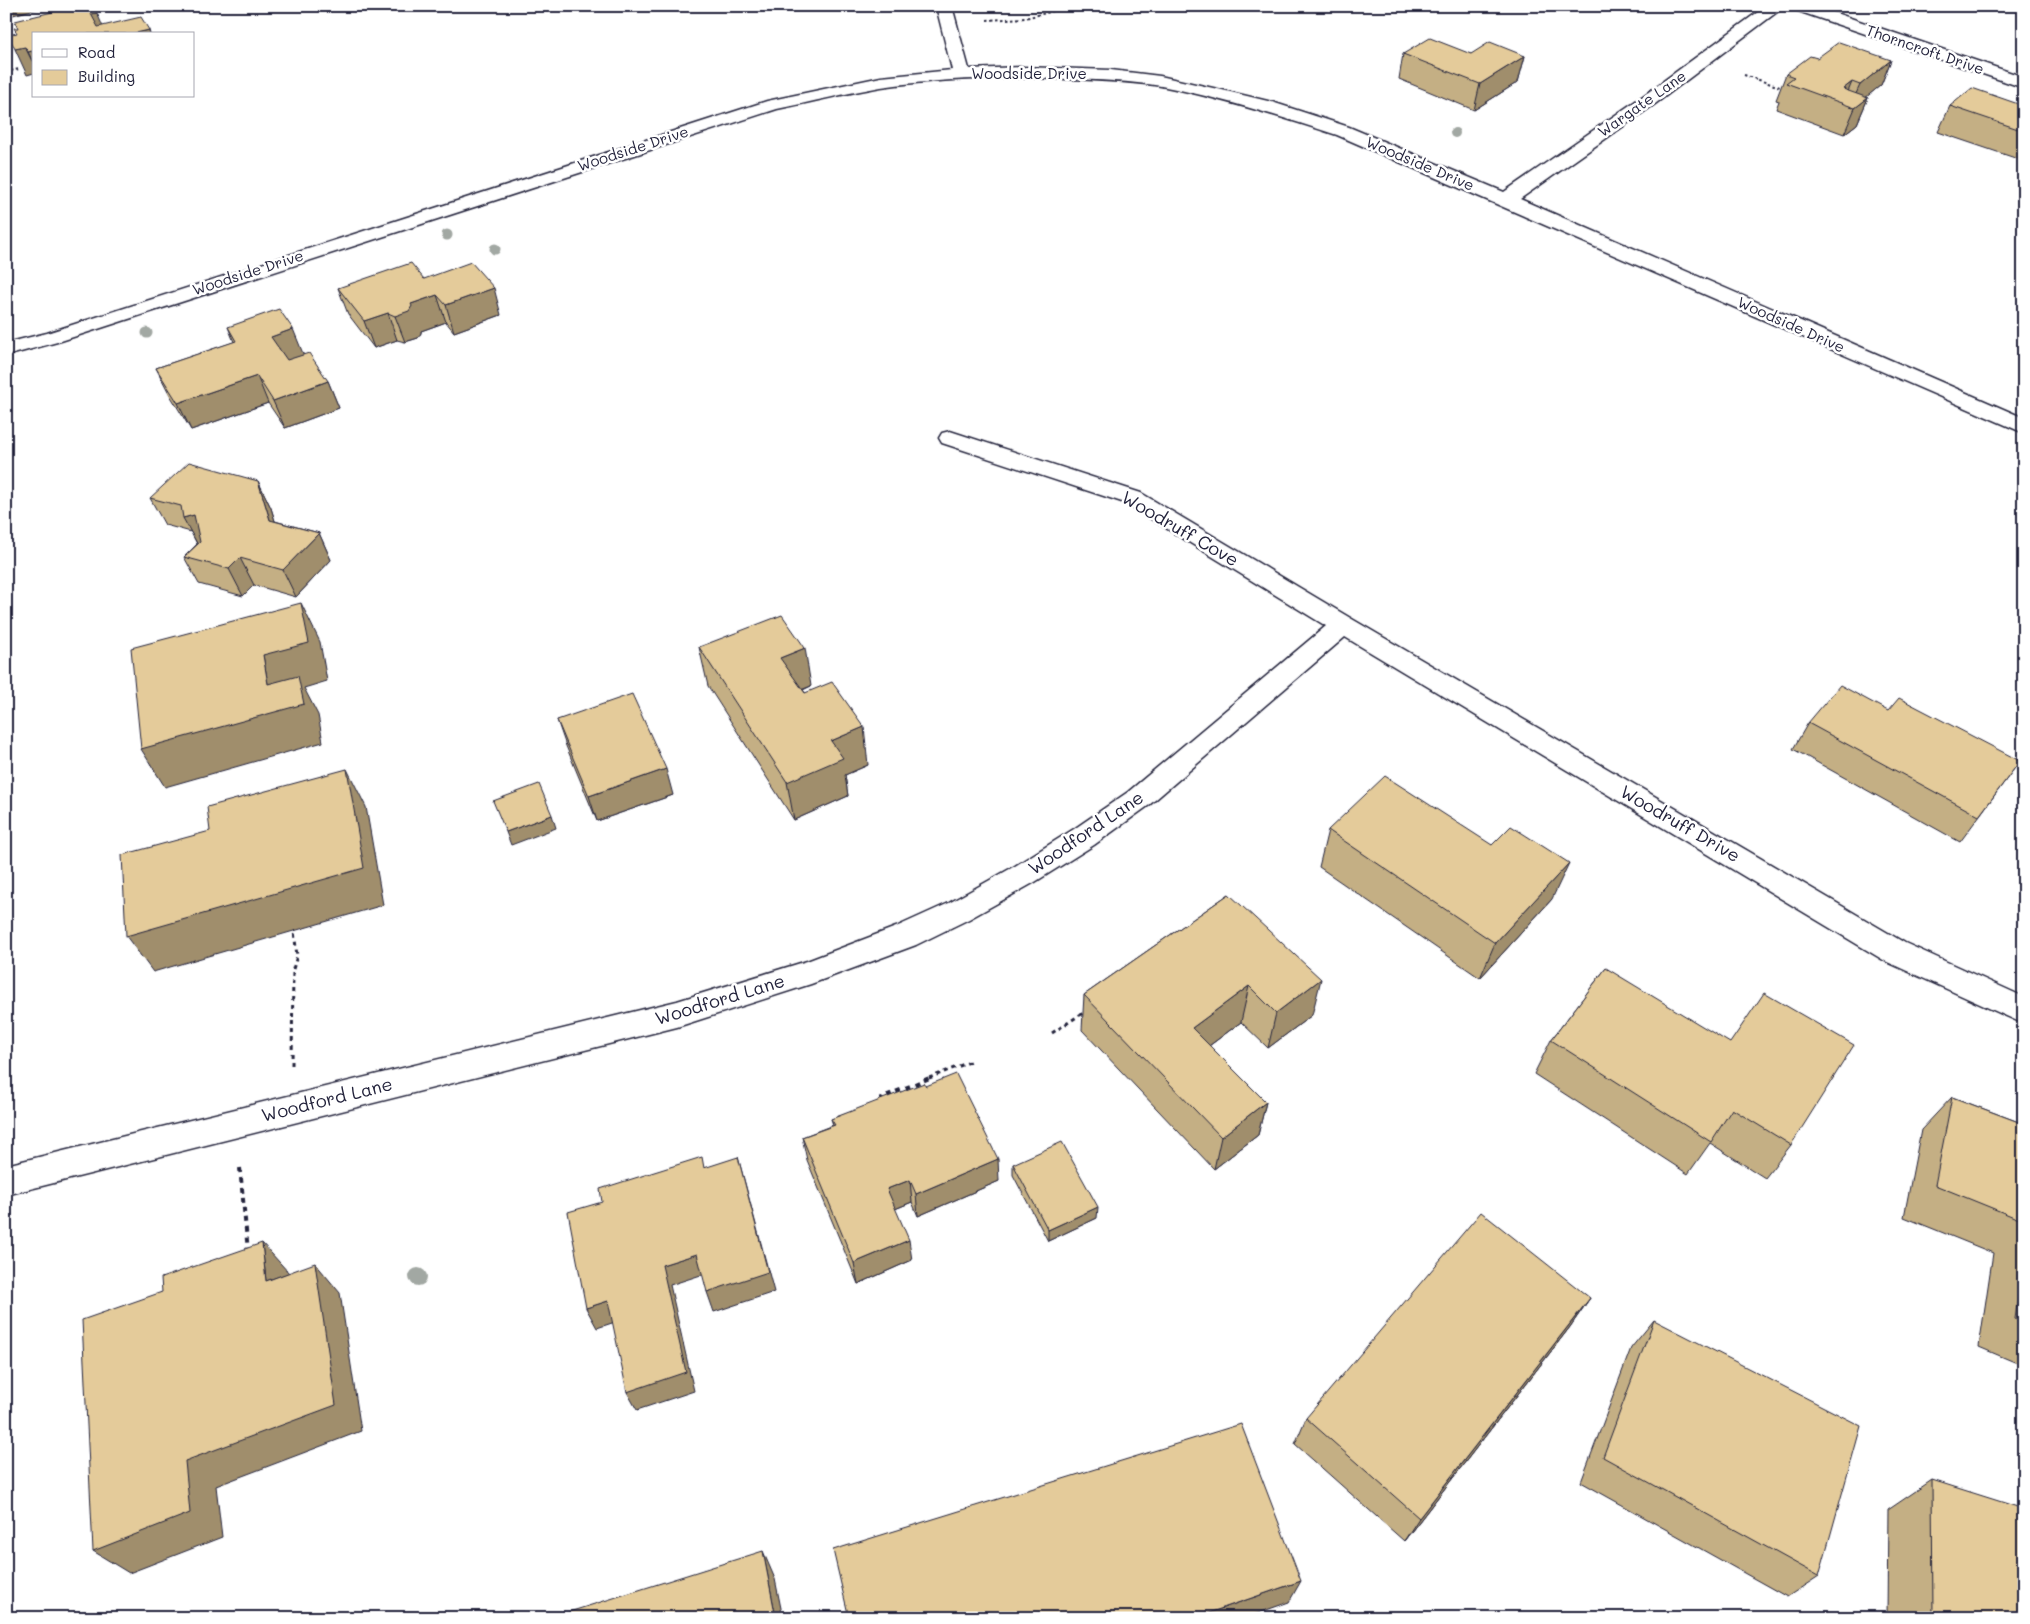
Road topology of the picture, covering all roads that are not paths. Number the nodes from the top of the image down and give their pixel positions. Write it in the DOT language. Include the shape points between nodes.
graph roads {
  1 [pos="1777,6"];
  2 [pos="1798,6"];
  3 [pos="946,14"];
  4 [pos="962,74"];
  5 [pos="2024,83"];
  6 [pos="1506,200"];
  7 [pos="6,350"];
  8 [pos="2024,426"];
  9 [pos="950,438"];
  10 [pos="1343,625"];
  11 [pos="2024,1011"];
  12 [pos="6,1180"];
  1 -- 6 [label="street, Wargate Lane"];
  2 -- 5 [label="street, Thorncroft Drive"];
  3 -- 4 [label="street"];
  4 -- 6 [label="street, Woodside Drive" via="1112,74 1222,95 1343,131"];
  4 -- 7 [label="street, Woodside Drive" via="850,87 773,104"];
  6 -- 8 [label="street, Woodside Drive"];
  9 -- 10 [label="street, Woodruff Cove" via="1133,498"];
  10 -- 11 [label="street, Woodruff Drive" via="1895,952"];
  10 -- 12 [label="street, Woodford Lane" via="1138,799 1025,874 906,936 811,972 677,1014"];
}
